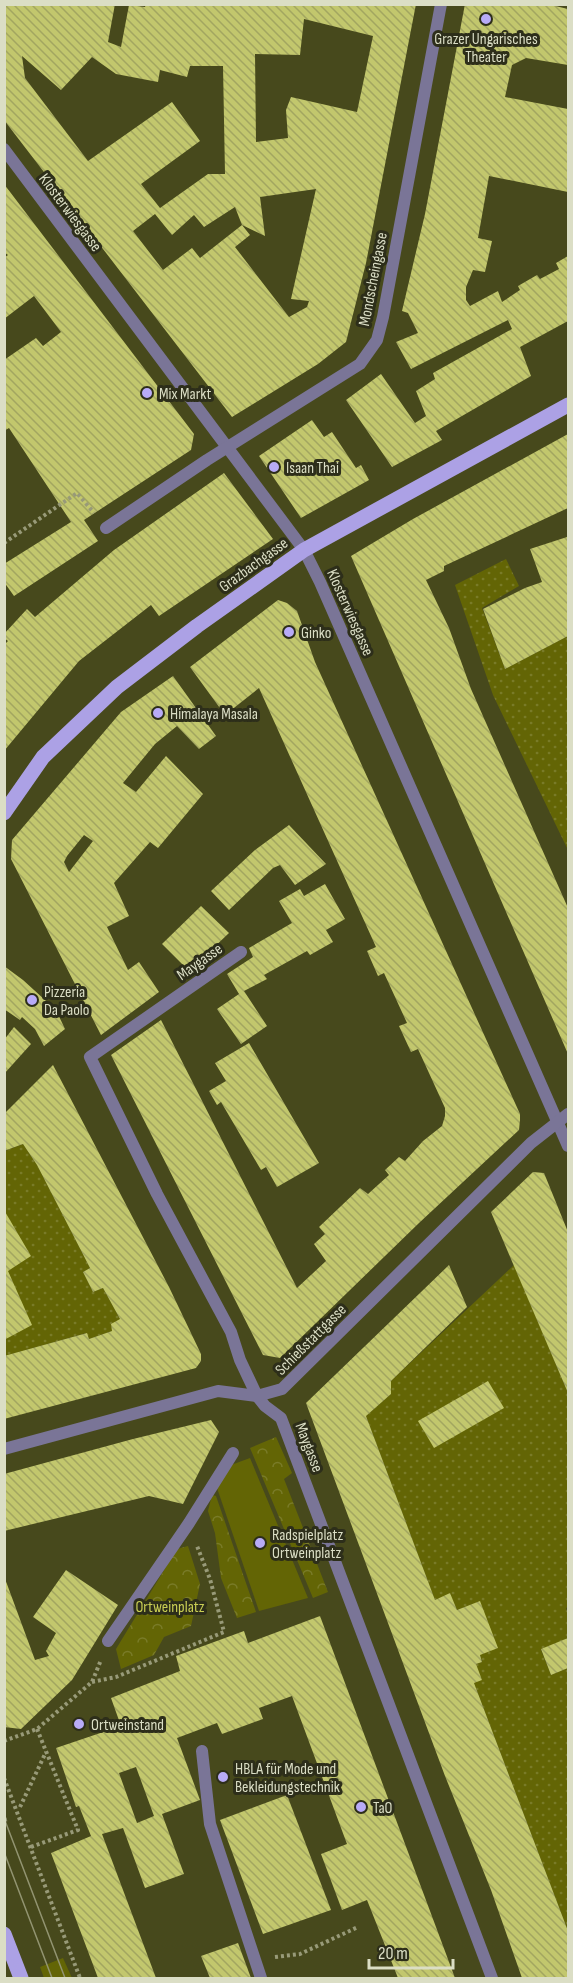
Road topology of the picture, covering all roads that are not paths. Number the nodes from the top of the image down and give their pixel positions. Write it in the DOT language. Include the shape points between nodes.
graph roads {
  1 [pos="441,4"];
  2 [pos="4,149"];
  3 [pos="568,405"];
  4 [pos="227,448"];
  5 [pos="106,528"];
  6 [pos="304,550"];
  7 [pos="4,813"];
  8 [pos="241,952"];
  9 [pos="563,1117"];
  10 [pos="568,1146"];
  11 [pos="257,1396"];
  12 [pos="4,1449"];
  13 [pos="233,1453"];
  14 [pos="108,1641"];
  15 [pos="202,1751"];
  16 [pos="4,1934"];
  17 [pos="21,1978"];
  18 [pos="261,1978"];
  19 [pos="492,1978"];
  1 -- 4 [label="street, Mondscheingasse" via="377,340 360,364"];
  2 -- 4 [label="street, Klosterwiesgasse"];
  3 -- 6 [label="main road, Grazbachgasse"];
  4 -- 5 [label="street, Mondscheingasse"];
  4 -- 6 [label="street, Klosterwiesgasse"];
  6 -- 7 [label="main road, Grazbachgasse" via="117,687 43,757"];
  6 -- 9 [label="street, Klosterwiesgasse"];
  8 -- 11 [label="street, Maygasse" via="90,1057 231,1332"];
  9 -- 10 [label="street, Klosterwiesgasse"];
  9 -- 11 [label="street, Schießstattgasse" via="531,1143 288,1384"];
  11 -- 12 [label="street, Schießstattgasse" via="218,1391"];
  11 -- 19 [label="street, Maygasse" via="281,1418"];
  13 -- 14 [label="street"];
  15 -- 18 [label="street" via="210,1824"];
  16 -- 17 [label="main road"];
}
